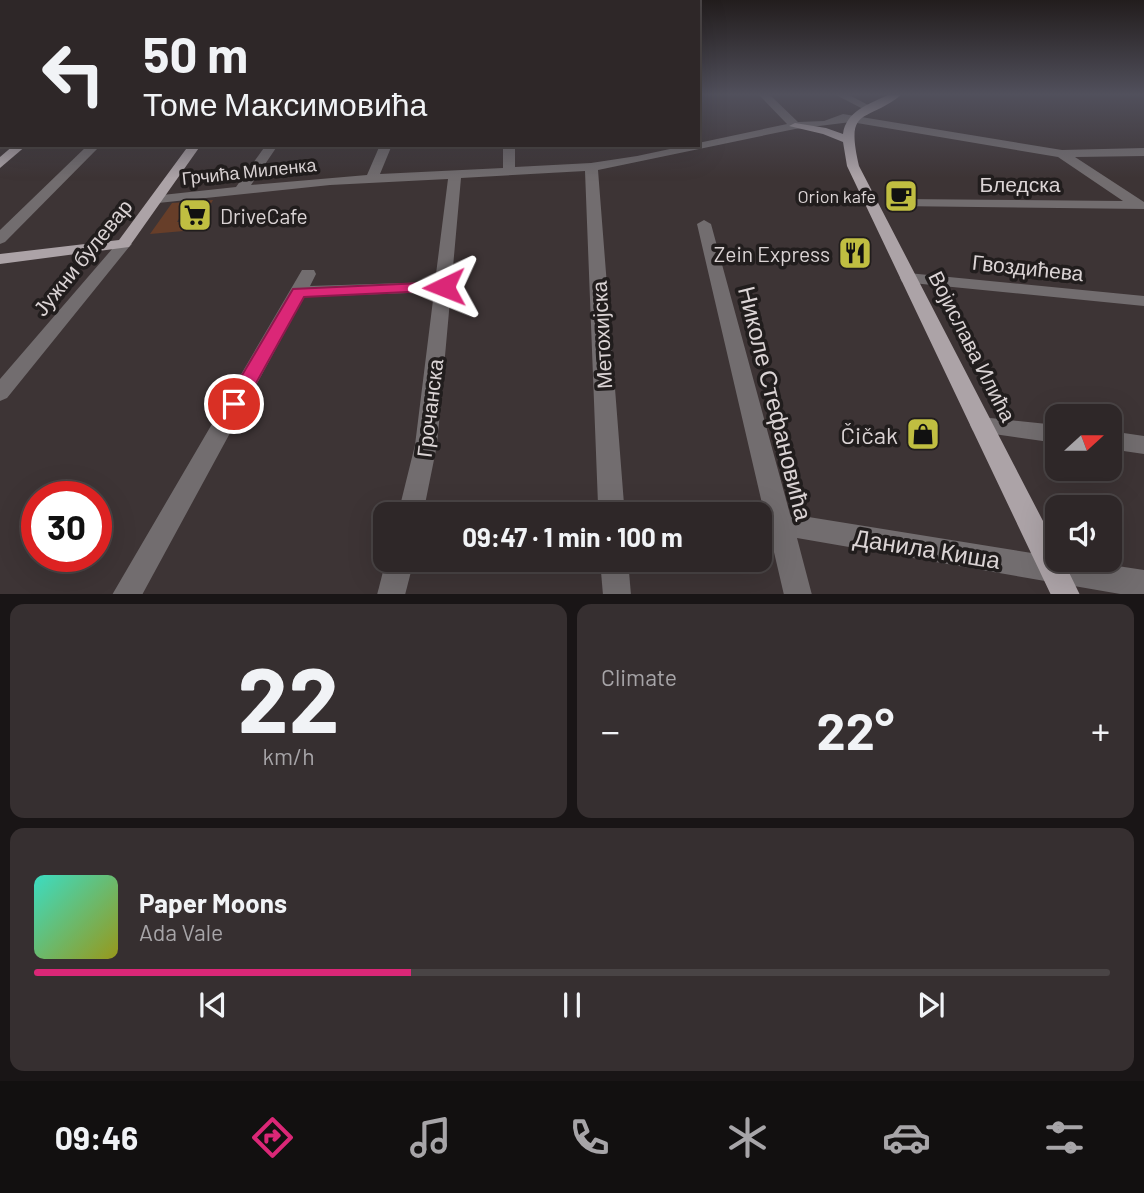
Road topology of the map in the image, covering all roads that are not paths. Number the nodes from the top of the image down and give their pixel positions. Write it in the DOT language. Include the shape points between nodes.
graph roads {
  1 [pos="794,123"];
  2 [pos="830,123"];
  3 [pos="851,123"];
  4 [pos="880,123"];
  5 [pos="798,126"];
  6 [pos="846,140"];
  7 [pos="700,146"];
  8 [pos="19,147"];
  9 [pos="93,147"];
  10 [pos="194,147"];
  11 [pos="271,147"];
  12 [pos="385,147"];
  13 [pos="509,147"];
  14 [pos="642,147"];
  15 [pos="697,147"];
  16 [pos="1144,152"];
  17 [pos="1062,154"];
  18 [pos="649,157"];
  19 [pos="0,164"];
  20 [pos="591,167"];
  21 [pos="509,173"];
  22 [pos="455,176"];
  23 [pos="372,179"];
  24 [pos="240,191"];
  25 [pos="158,199"];
  26 [pos="900,204"];
  27 [pos="1142,207"];
  28 [pos="704,224"];
  29 [pos="0,239"];
  30 [pos="124,244"];
  31 [pos="0,259"];
  32 [pos="908,278"];
  33 [pos="444,287"];
  34 [pos="1144,301"];
  35 [pos="0,393"];
  36 [pos="981,425"];
  37 [pos="1045,433"];
  38 [pos="1122,442"];
  39 [pos="1144,445"];
  40 [pos="414,502"];
  41 [pos="611,502"];
  42 [pos="765,502"];
  43 [pos="772,524"];
  44 [pos="772,529"];
  45 [pos="1045,553"];
  46 [pos="1045,568"];
  47 [pos="397,572"];
  48 [pos="615,572"];
  49 [pos="1055,572"];
  50 [pos="1071,572"];
  51 [pos="1144,584"];
  52 [pos="126,594"];
  53 [pos="391,594"];
  54 [pos="617,594"];
  55 [pos="797,594"];
  56 [pos="1066,594"];
  1 -- 5 [label="street"];
  2 -- 5 [label="street, Грчића Миленка"];
  3 -- 6 [label="main road"];
  4 -- 17 [label="street"];
  5 -- 6 [label="main road"];
  5 -- 7 [label="street, Грчића Миленка"];
  6 -- 32 [label="main road, Војислава Илића" via="853,166"];
  8 -- 19 [label="main road"];
  9 -- 29 [label="street"];
  10 -- 25 [label="main road, Јужни булевар"];
  11 -- 24 [label="street"];
  12 -- 23 [label="street"];
  13 -- 21 [label="street"];
  14 -- 18 [label="street"];
  15 -- 18 [label="street, Грчића Миленка"];
  16 -- 17 [label="street"];
  17 -- 27 [label="street"];
  18 -- 20 [label="street, Грчића Миленка"];
  20 -- 21 [label="street, Грчића Миленка"];
  20 -- 41 [label="street, Метохијска"];
  21 -- 22 [label="street, Грчића Миленка"];
  22 -- 23 [label="street, Грчића Миленка"];
  22 -- 33 [label="street, Грочанска"];
  23 -- 24 [label="street, Грчића Миленка"];
  24 -- 25 [label="street, Грчића Миленка"];
  25 -- 30 [label="main road, Јужни булевар"];
  26 -- 27 [label="street, Бледска"];
  28 -- 42 [label="street, Николе Стефановића"];
  30 -- 31 [label="main road"];
  30 -- 35 [label="street, Јужни булевар"];
  32 -- 34 [label="street, Гвоздићева"];
  32 -- 36 [label="main road, Војислава Илића"];
  33 -- 40 [label="street, Грочанска" via="426,445"];
  33 -- 52 [label="street" via="303,283"];
  36 -- 37 [label="street"];
  36 -- 45 [label="main road, Војислава Илића"];
  38 -- 39 [label="street"];
  43 -- 46 [label="street, Данила Киша"];
  44 -- 55 [label="street, Николе Стефановића"];
  47 -- 53 [label="street"];
  48 -- 54 [label="street"];
  49 -- 56 [label="main road, Војислава Илића"];
  50 -- 51 [label="street, Данила Киша"];
}
